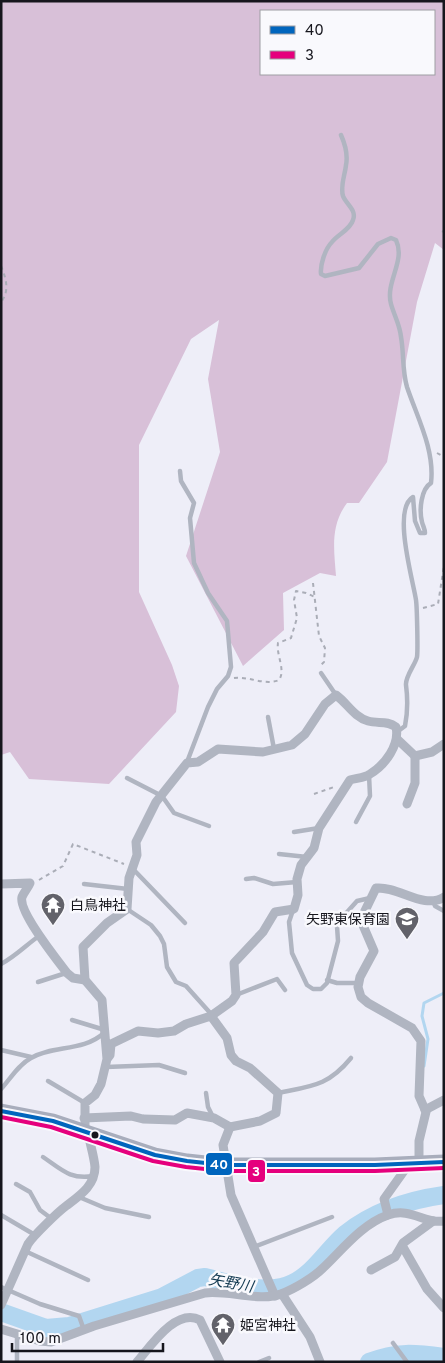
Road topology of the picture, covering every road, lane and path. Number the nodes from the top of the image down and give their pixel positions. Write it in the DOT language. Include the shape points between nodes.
graph roads {
  1 [pos="342,135"];
  2 [pos="1,266"];
  3 [pos="1,302"];
  4 [pos="180,471"];
  5 [pos="444,534"];
  6 [pos="444,542"];
  7 [pos="444,566"];
  8 [pos="313,583"];
  9 [pos="315,597"];
  10 [pos="416,607"];
  11 [pos="320,674"];
  12 [pos="227,679"];
  13 [pos="336,695"];
  14 [pos="268,717"];
  15 [pos="397,735"];
  16 [pos="444,744"];
  17 [pos="274,750"];
  18 [pos="415,756"];
  19 [pos="187,764"];
  20 [pos="369,775"];
  21 [pos="127,778"];
  22 [pos="350,780"];
  23 [pos="314,794"];
  24 [pos="162,796"];
  25 [pos="407,804"];
  26 [pos="356,822"];
  27 [pos="208,826"];
  28 [pos="320,828"];
  29 [pos="294,832"];
  30 [pos="279,854"];
  31 [pos="308,857"];
  32 [pos="133,868"];
  33 [pos="246,878"];
  34 [pos="297,882"];
  35 [pos="30,883"];
  36 [pos="1,884"];
  37 [pos="84,884"];
  38 [pos="129,890"];
  39 [pos="444,897"];
  40 [pos="370,898"];
  41 [pos="432,900"];
  42 [pos="127,908"];
  43 [pos="294,909"];
  44 [pos="444,911"];
  45 [pos="185,923"];
  46 [pos="39,936"];
  47 [pos="1,964"];
  48 [pos="67,973"];
  49 [pos="85,980"];
  50 [pos="328,980"];
  51 [pos="38,982"];
  52 [pos="358,983"];
  53 [pos="285,990"];
  54 [pos="236,994"];
  55 [pos="211,1016"];
  56 [pos="72,1020"];
  57 [pos="106,1030"];
  58 [pos="1,1050"];
  59 [pos="31,1057"];
  60 [pos="352,1058"];
  61 [pos="106,1063"];
  62 [pos="185,1073"];
  63 [pos="48,1081"];
  64 [pos="1,1089"];
  65 [pos="206,1093"];
  66 [pos="278,1093"];
  67 [pos="444,1100"];
  68 [pos="85,1103"];
  69 [pos="425,1110"];
  70 [pos="1,1112"];
  71 [pos="214,1118"];
  72 [pos="86,1127"];
  73 [pos="230,1128"];
  74 [pos="43,1157"];
  75 [pos="444,1162"];
  76 [pos="414,1164"];
  77 [pos="224,1165"];
  78 [pos="93,1176"];
  79 [pos="16,1184"];
  80 [pos="79,1198"];
  81 [pos="387,1214"];
  82 [pos="1,1215"];
  83 [pos="149,1217"];
  84 [pos="332,1218"];
  85 [pos="53,1220"];
  86 [pos="433,1221"];
  87 [pos="444,1221"];
  88 [pos="35,1235"];
  89 [pos="252,1247"];
  90 [pos="402,1247"];
  91 [pos="25,1251"];
  92 [pos="371,1270"];
  93 [pos="88,1280"];
  94 [pos="5,1288"];
  95 [pos="276,1292"];
  96 [pos="176,1302"];
  97 [pos="1,1305"];
  98 [pos="444,1308"];
  99 [pos="181,1319"];
  100 [pos="1,1329"];
  101 [pos="84,1330"];
  102 [pos="17,1335"];
  103 [pos="393,1344"];
  104 [pos="268,1358"];
  105 [pos="407,1361"];
  106 [pos="17,1362"];
  107 [pos="136,1362"];
  108 [pos="220,1362"];
  109 [pos="259,1362"];
  110 [pos="320,1362"];
  1 -- 10 [label="lane" via="347,163 343,196 354,213 354,220 331,243 320,267 321,274 325,276 360,268 378,244 391,238 398,244 400,254 390,293 391,302 401,337 407,387 422,427 432,471 431,483 423,493 425,534 420,533 415,521 413,496 406,505 406,554"];
  2 -- 3 [label="path" via="7,281"];
  4 -- 12 [label="lane" via="194,503 190,518 194,563 227,622 231,667"];
  5 -- 6 [label="path"];
  7 -- 10 [label="path" via="438,604"];
  8 -- 9 [label="path"];
  9 -- 11 [label="path" via="319,636 325,648"];
  9 -- 12 [label="path" via="296,591 297,618 291,638 278,644 276,651 281,662 278,680"];
  10 -- 15 [label="lane" via="417,659 405,684 409,705 406,726"];
  11 -- 13 [label="lane"];
  12 -- 19 [label="lane" via="217,689 208,707"];
  13 -- 15 [label="street" via="368,721 392,724"];
  13 -- 17 [label="street" via="324,704 301,738 292,745"];
  14 -- 17 [label="lane"];
  15 -- 18 [label="street"];
  15 -- 20 [label="street" via="390,755"];
  16 -- 18 [label="street" via="432,752"];
  17 -- 19 [label="street" via="218,749 198,762"];
  18 -- 25 [label="street" via="414,783"];
  19 -- 24 [label="street"];
  20 -- 22 [label="street"];
  20 -- 26 [label="lane" via="370,796"];
  21 -- 24 [label="lane"];
  22 -- 23 [label="path"];
  22 -- 28 [label="street"];
  24 -- 27 [label="lane" via="174,813"];
  24 -- 32 [label="street" via="148,815 136,842"];
  28 -- 29 [label="lane"];
  28 -- 31 [label="street"];
  30 -- 31 [label="lane"];
  31 -- 34 [label="street" via="301,865"];
  32 -- 35 [label="path" via="74,844 63,866"];
  32 -- 38 [label="street"];
  32 -- 45 [label="lane"];
  33 -- 34 [label="lane" via="273,884"];
  34 -- 43 [label="street"];
  35 -- 36 [label="street"];
  35 -- 46 [label="street" via="22,897 24,909"];
  37 -- 38 [label="lane"];
  38 -- 42 [label="street"];
  39 -- 41 [label="street"];
  40 -- 41 [label="street" via="376,888 382,888 423,901"];
  40 -- 50 [label="lane" via="356,900 340,920"];
  40 -- 52 [label="street" via="362,923 374,951"];
  41 -- 44 [label="lane"];
  42 -- 49 [label="street" via="83,947"];
  42 -- 55 [label="lane" via="151,924 164,944 168,967 176,982 186,986"];
  43 -- 50 [label="lane" via="290,915 289,936 296,962 309,987 321,989"];
  43 -- 54 [label="street" via="275,912 263,932 241,952 234,963"];
  46 -- 47 [label="lane" via="23,947 17,956"];
  46 -- 48 [label="street"];
  48 -- 49 [label="street"];
  48 -- 51 [label="lane"];
  49 -- 57 [label="street" via="102,1000"];
  50 -- 52 [label="lane"];
  52 -- 69 [label="street" via="364,1000 417,1032 421,1041 419,1096"];
  53 -- 54 [label="lane" via="277,978"];
  54 -- 55 [label="street" via="232,1001"];
  55 -- 61 [label="street" via="174,1031 138,1031 126,1035 111,1044"];
  55 -- 66 [label="street" via="230,1042 231,1055 236,1062 250,1068"];
  56 -- 57 [label="lane"];
  57 -- 59 [label="lane" via="98,1038 75,1047"];
  57 -- 61 [label="street"];
  58 -- 59 [label="lane"];
  59 -- 64 [label="lane"];
  60 -- 66 [label="lane" via="328,1081"];
  61 -- 62 [label="lane" via="159,1065"];
  61 -- 68 [label="street" via="102,1084"];
  63 -- 68 [label="lane"];
  65 -- 71 [label="lane"];
  66 -- 73 [label="street" via="276,1113 260,1121"];
  67 -- 69 [label="street"];
  68 -- 72 [label="street"];
  69 -- 76 [label="street"];
  70 -- 72 [label="main road"];
  71 -- 72 [label="street" via="187,1113 174,1120 131,1116"];
  71 -- 73 [label="street"];
  72 -- 77 [label="main road" via="156,1155"];
  72 -- 78 [label="street" via="95,1168"];
  73 -- 77 [label="street" via="223,1145"];
  74 -- 78 [label="lane" via="72,1176"];
  75 -- 76 [label="main road"];
  76 -- 77 [label="main road"];
  76 -- 81 [label="street" via="384,1199"];
  77 -- 89 [label="street" via="231,1195"];
  78 -- 80 [label="street"];
  79 -- 85 [label="lane" via="30,1192 40,1210"];
  80 -- 83 [label="lane" via="105,1208"];
  80 -- 85 [label="street"];
  81 -- 86 [label="street" via="408,1212"];
  81 -- 95 [label="street" via="353,1239 322,1270"];
  82 -- 88 [label="lane"];
  84 -- 89 [label="lane"];
  85 -- 88 [label="street"];
  86 -- 87 [label="street"];
  86 -- 90 [label="street"];
  88 -- 91 [label="street"];
  89 -- 95 [label="street"];
  90 -- 92 [label="street" via="395,1257"];
  90 -- 98 [label="street" via="427,1288"];
  91 -- 93 [label="lane"];
  91 -- 94 [label="street"];
  94 -- 97 [label="street"];
  94 -- 101 [label="lane" via="79,1317"];
  95 -- 96 [label="street" via="236,1295 218,1291"];
  95 -- 110 [label="street" via="310,1337"];
  96 -- 99 [label="street"];
  96 -- 101 [label="street"];
  99 -- 107 [label="street" via="152,1341"];
  99 -- 108 [label="street" via="194,1316 200,1320"];
  100 -- 102 [label="street"];
  101 -- 102 [label="street" via="51,1342"];
  102 -- 106 [label="lane"];
  103 -- 105 [label="lane"];
  104 -- 109 [label="lane"];
}
